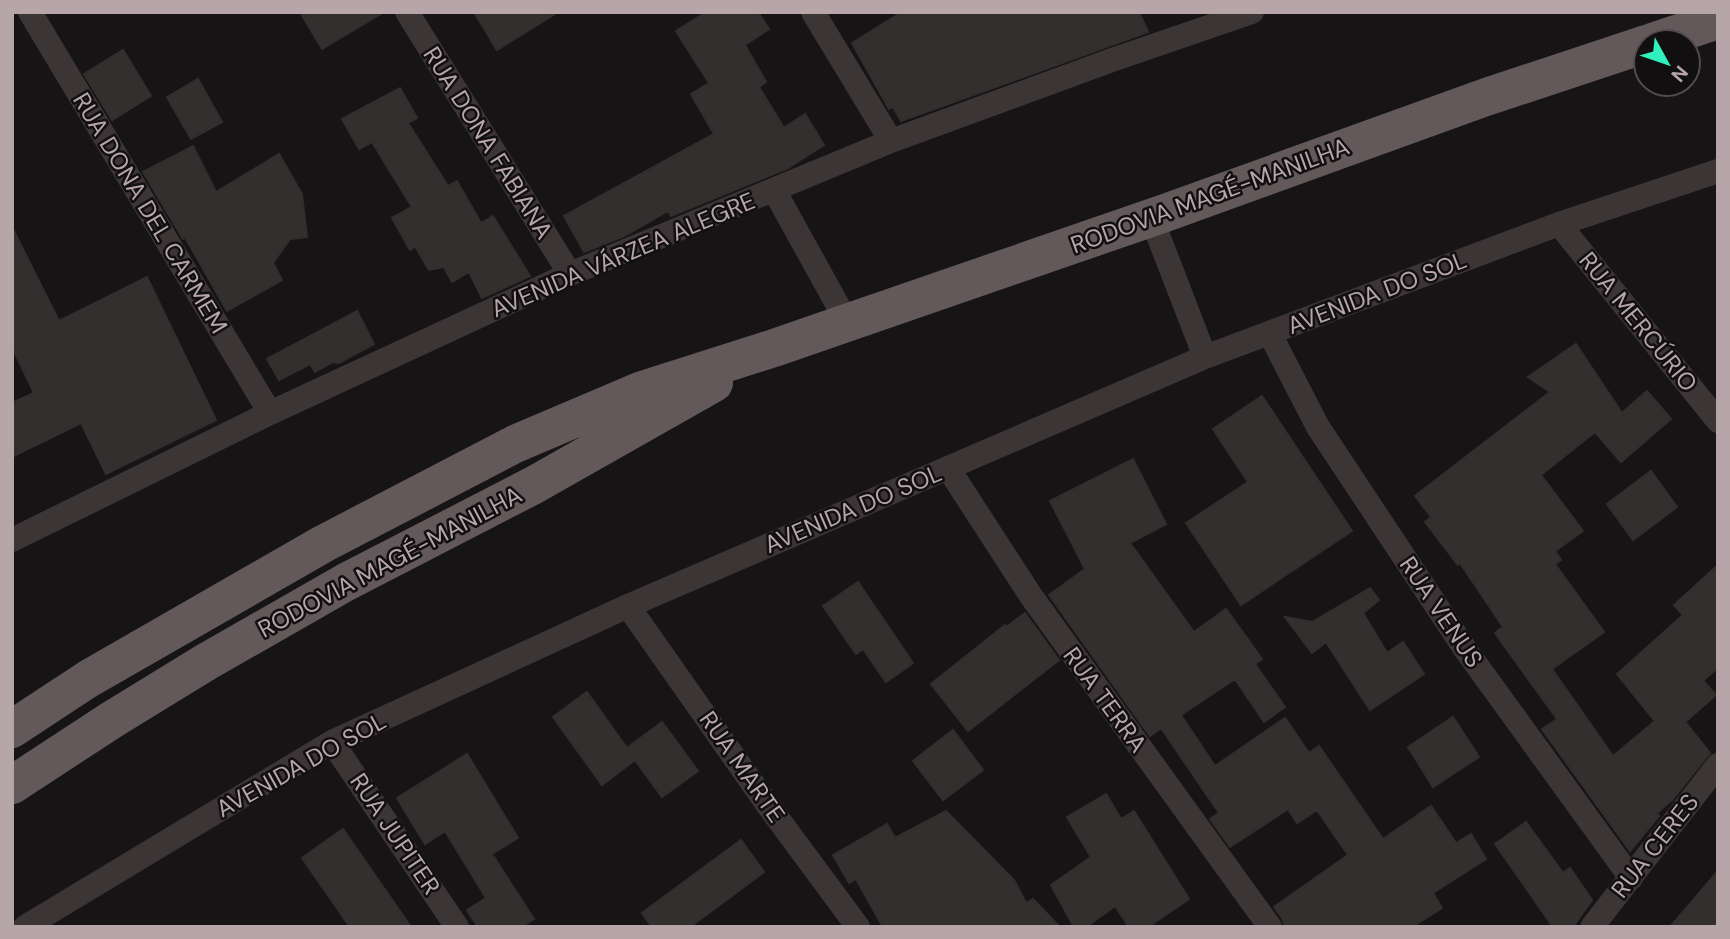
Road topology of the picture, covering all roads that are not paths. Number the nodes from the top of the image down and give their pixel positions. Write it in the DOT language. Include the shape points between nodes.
graph roads {
  1 [pos="30,12"];
  2 [pos="407,12"];
  3 [pos="813,12"];
  4 [pos="1252,12"];
  5 [pos="1205,20"];
  6 [pos="1718,20"];
  7 [pos="1694,28"];
  8 [pos="1632,49"];
  9 [pos="891,141"];
  10 [pos="1718,171"];
  11 [pos="774,190"];
  12 [pos="1151,218"];
  13 [pos="1559,224"];
  14 [pos="570,274"];
  15 [pos="847,322"];
  16 [pos="1270,334"];
  17 [pos="774,348"];
  18 [pos="1205,357"];
  19 [pos="270,413"];
  20 [pos="1718,421"];
  21 [pos="948,468"];
  22 [pos="12,540"];
  23 [pos="628,606"];
  24 [pos="12,729"];
  25 [pos="332,742"];
  26 [pos="1718,765"];
  27 [pos="12,785"];
  28 [pos="1631,878"];
  29 [pos="34,924"];
  30 [pos="457,927"];
  31 [pos="858,927"];
  32 [pos="1270,927"];
  33 [pos="1592,927"];
  1 -- 19 [label="street, RUA DONA DEL CARMEM"];
  2 -- 14 [label="street, RUA DONA FABIANA"];
  3 -- 9 [label="street"];
  4 -- 5 [label="street, AVENIDA VÁRZEA ALEGRE"];
  5 -- 9 [label="street, AVENIDA VÁRZEA ALEGRE" via="1112,60"];
  6 -- 7 [label="highway"];
  8 -- 12 [label="highway, RODOVIA MAGÉ-MANILHA"];
  9 -- 11 [label="street, AVENIDA VÁRZEA ALEGRE"];
  10 -- 13 [label="street, AVENIDA DO SOL"];
  11 -- 14 [label="street, AVENIDA VÁRZEA ALEGRE"];
  11 -- 15 [label="street"];
  12 -- 15 [label="highway, RODOVIA MAGÉ-MANILHA"];
  12 -- 18 [label="street"];
  13 -- 16 [label="street, AVENIDA DO SOL"];
  13 -- 20 [label="street, RUA MERCÚRIO"];
  14 -- 19 [label="street, AVENIDA VÁRZEA ALEGRE"];
  15 -- 17 [label="highway, RODOVIA MAGÉ-MANILHA"];
  16 -- 18 [label="street, AVENIDA DO SOL"];
  16 -- 28 [label="street, RUA VENUS" via="1318,427 1354,483 1465,649"];
  17 -- 24 [label="highway, RODOVIA MAGÉ-MANILHA" via="642,390 515,444 241,590"];
  17 -- 27 [label="highway, RODOVIA MAGÉ-MANILHA" via="558,472 346,582 218,655"];
  18 -- 21 [label="street, AVENIDA DO SOL"];
  19 -- 22 [label="street, AVENIDA VÁRZEA ALEGRE"];
  21 -- 23 [label="street, AVENIDA DO SOL"];
  21 -- 32 [label="street, RUA TERRA" via="1039,607"];
  23 -- 25 [label="street, AVENIDA DO SOL"];
  23 -- 31 [label="street, RUA MARTE"];
  25 -- 29 [label="street, AVENIDA DO SOL"];
  25 -- 30 [label="street, RUA JUPITER"];
  26 -- 28 [label="street, RUA CERES"];
  28 -- 33 [label="street, RUA CERES"];
}
